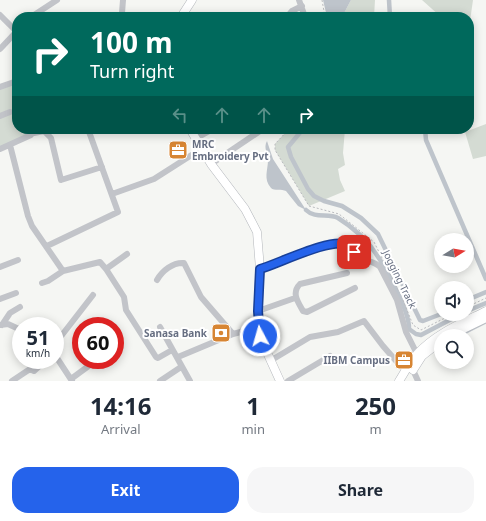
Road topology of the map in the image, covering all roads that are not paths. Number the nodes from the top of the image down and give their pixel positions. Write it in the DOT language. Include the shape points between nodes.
graph roads {
  1 [pos="57,0"];
  2 [pos="123,0"];
  3 [pos="192,0"];
  4 [pos="301,3"];
  5 [pos="39,12"];
  6 [pos="122,12"];
  7 [pos="184,12"];
  8 [pos="291,12"];
  9 [pos="0,15"];
  10 [pos="12,26"];
  11 [pos="12,36"];
  12 [pos="0,40"];
  13 [pos="5,44"];
  14 [pos="0,49"];
  15 [pos="12,83"];
  16 [pos="0,87"];
  17 [pos="10,112"];
  18 [pos="0,116"];
  19 [pos="29,134"];
  20 [pos="47,134"];
  21 [pos="90,134"];
  22 [pos="192,134"];
  23 [pos="204,134"];
  24 [pos="256,134"];
  25 [pos="195,140"];
  26 [pos="10,145"];
  27 [pos="0,149"];
  28 [pos="201,149"];
  29 [pos="211,164"];
  30 [pos="102,167"];
  31 [pos="112,194"];
  32 [pos="47,246"];
  33 [pos="127,254"];
  34 [pos="18,260"];
  35 [pos="0,267"];
  36 [pos="106,269"];
  37 [pos="260,269"];
  38 [pos="63,271"];
  39 [pos="347,273"];
  40 [pos="157,280"];
  41 [pos="42,283"];
  42 [pos="355,288"];
  43 [pos="16,293"];
  44 [pos="93,295"];
  45 [pos="295,298"];
  46 [pos="0,299"];
  47 [pos="20,307"];
  48 [pos="258,311"];
  49 [pos="486,311"];
  50 [pos="486,318"];
  51 [pos="1,325"];
  52 [pos="12,326"];
  53 [pos="160,327"];
  54 [pos="259,327"];
  55 [pos="463,329"];
  56 [pos="64,332"];
  57 [pos="233,334"];
  58 [pos="434,347"];
  59 [pos="172,350"];
  60 [pos="417,354"];
  61 [pos="330,356"];
  62 [pos="178,357"];
  63 [pos="270,361"];
  64 [pos="181,367"];
  65 [pos="64,368"];
  66 [pos="30,369"];
  67 [pos="85,369"];
  68 [pos="409,370"];
  69 [pos="72,380"];
  70 [pos="278,380"];
  71 [pos="12,381"];
  72 [pos="160,381"];
  73 [pos="190,381"];
  74 [pos="288,381"];
  75 [pos="399,381"];
  76 [pos="406,381"];
  77 [pos="418,381"];
  1 -- 5 [label="street"];
  2 -- 6 [label="street"];
  3 -- 7 [label="main road"];
  4 -- 8 [label="street"];
  9 -- 10 [label="street"];
  11 -- 13 [label="street"];
  12 -- 13 [label="street"];
  13 -- 14 [label="street"];
  15 -- 16 [label="street"];
  17 -- 18 [label="street"];
  19 -- 26 [label="street"];
  20 -- 30 [label="street" via="51,138 61,180"];
  21 -- 30 [label="street"];
  22 -- 25 [label="main road"];
  23 -- 25 [label="street"];
  24 -- 29 [label="street"];
  25 -- 28 [label="main road"];
  26 -- 27 [label="street"];
  26 -- 32 [label="street" via="28,216"];
  28 -- 29 [label="main road"];
  28 -- 31 [label="street" via="154,179"];
  29 -- 37 [label="main road" via="245,209 254,226 258,240"];
  30 -- 31 [label="street"];
  31 -- 32 [label="street" via="118,212"];
  32 -- 38 [label="street"];
  33 -- 36 [label="street"];
  34 -- 35 [label="street"];
  36 -- 38 [label="street" via="100,262"];
  36 -- 59 [label="street" via="124,297 125,307 156,357"];
  37 -- 48 [label="main road"];
  37 -- 60 [label="street" via="317,248 346,244 362,258 380,267 397,300 406,332"];
  38 -- 41 [label="street"];
  39 -- 45 [label="street" via="300,284"];
  40 -- 57 [label="street" via="167,269 179,262 184,263 201,297"];
  42 -- 45 [label="street" via="307,312 303,311"];
  43 -- 46 [label="street"];
  44 -- 56 [label="street"];
  45 -- 48 [label="street"];
  47 -- 51 [label="street" via="10,313"];
  48 -- 54 [label="main road"];
  49 -- 60 [label="main road" via="439,335"];
  50 -- 55 [label="main road"];
  51 -- 52 [label="street"];
  53 -- 59 [label="street"];
  54 -- 57 [label="street"];
  54 -- 63 [label="main road" via="260,337"];
  57 -- 62 [label="street"];
  58 -- 68 [label="main road"];
  59 -- 62 [label="street"];
  60 -- 68 [label="main road"];
  61 -- 74 [label="street"];
  62 -- 64 [label="street"];
  63 -- 68 [label="street" via="310,338 338,332 364,321 383,346"];
  63 -- 70 [label="main road"];
  64 -- 72 [label="street"];
  64 -- 73 [label="street"];
  65 -- 69 [label="street"];
  66 -- 71 [label="street"];
  67 -- 69 [label="street"];
  68 -- 75 [label="main road"];
  68 -- 76 [label="main road"];
  68 -- 77 [label="street"];
}
